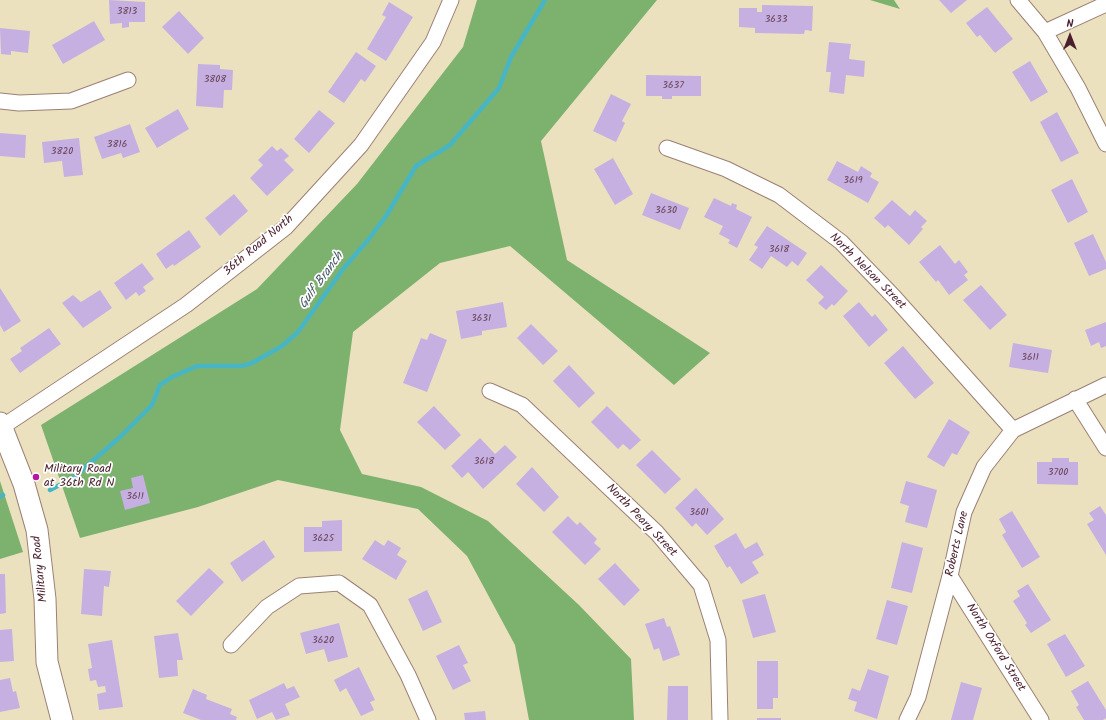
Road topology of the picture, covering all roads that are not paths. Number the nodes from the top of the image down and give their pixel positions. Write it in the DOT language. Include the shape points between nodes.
graph roads {
  1 [pos="451,0"];
  2 [pos="1018,0"];
  3 [pos="1106,4"];
  4 [pos="1045,32"];
  5 [pos="128,80"];
  6 [pos="0,101"];
  7 [pos="1106,144"];
  8 [pos="667,148"];
  9 [pos="1106,385"];
  10 [pos="490,391"];
  11 [pos="1075,399"];
  12 [pos="1,425"];
  13 [pos="1012,430"];
  14 [pos="1106,448"];
  15 [pos="950,576"];
  16 [pos="231,645"];
  17 [pos="62,720"];
  18 [pos="428,720"];
  19 [pos="720,720"];
  20 [pos="907,720"];
  21 [pos="1041,720"];
  1 -- 12 [label="street, 36th Road North" via="433,42 361,145 286,227 186,305"];
  2 -- 4 [label="street"];
  3 -- 4 [label="street"];
  4 -- 7 [label="street" via="1078,88"];
  5 -- 6 [label="street" via="71,101"];
  8 -- 13 [label="street, North Nelson Street" via="726,169 779,195 841,242 894,297"];
  9 -- 11 [label="street, Roberts Lane"];
  10 -- 19 [label="street, North Peary Street" via="522,405 657,534 700,585 718,640"];
  11 -- 13 [label="street, Roberts Lane"];
  11 -- 14 [label="street"];
  12 -- 17 [label="main road, Military Road" via="24,484 37,530 45,599 47,662"];
  13 -- 15 [label="street, Roberts Lane" via="984,467 964,512"];
  15 -- 20 [label="street, Roberts Lane" via="918,697"];
  15 -- 21 [label="street, North Oxford Street"];
  16 -- 18 [label="street" via="268,607 299,586 339,583 370,606 408,675"];
}
